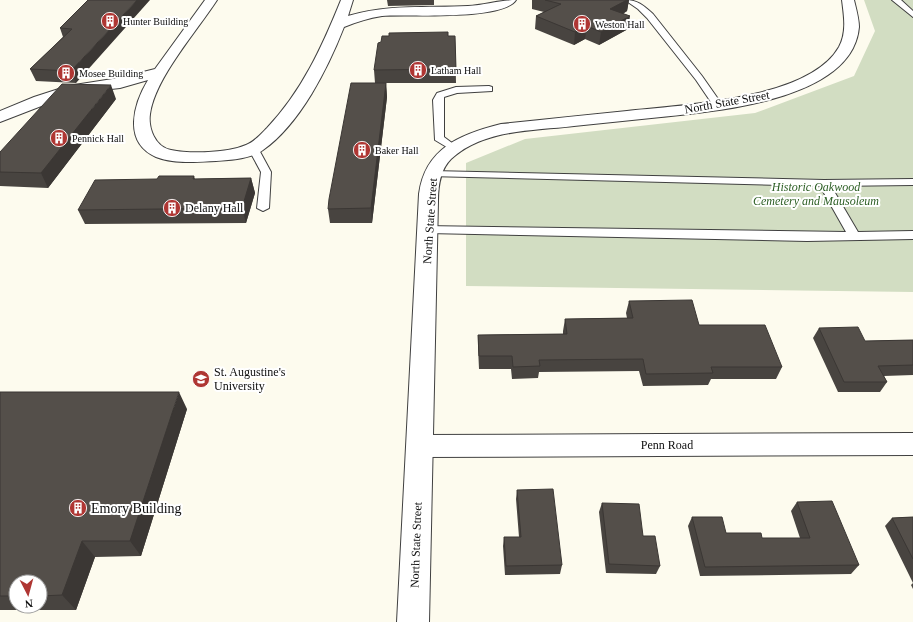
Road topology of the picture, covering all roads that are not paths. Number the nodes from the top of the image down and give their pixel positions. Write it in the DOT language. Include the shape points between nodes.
graph roads {
  1 [pos="211,0"];
  2 [pos="347,0"];
  3 [pos="351,0"];
  4 [pos="510,0"];
  5 [pos="629,0"];
  6 [pos="848,0"];
  7 [pos="896,0"];
  8 [pos="385,12"];
  9 [pos="913,15"];
  10 [pos="338,24"];
  11 [pos="160,72"];
  12 [pos="120,83"];
  13 [pos="489,90"];
  14 [pos="150,91"];
  15 [pos="718,106"];
  16 [pos="0,116"];
  17 [pos="253,148"];
  18 [pos="455,149"];
  19 [pos="432,174"];
  20 [pos="913,182"];
  21 [pos="824,183"];
  22 [pos="263,208"];
  23 [pos="427,229"];
  24 [pos="913,235"];
  25 [pos="854,236"];
  26 [pos="913,444"];
  27 [pos="420,446"];
  28 [pos="413,622"];
  1 -- 11 [label="street"];
  2 -- 10 [label="street"];
  3 -- 8 [label="street" via="366,8"];
  4 -- 8 [label="street" via="502,6 451,11"];
  5 -- 15 [label="lane" via="642,7 650,16"];
  6 -- 15 [label="street, North State Street" via="853,21 852,33 843,54 833,63 793,87"];
  7 -- 9 [label="lane"];
  8 -- 10 [label="street"];
  10 -- 17 [label="street" via="302,97 271,133"];
  11 -- 12 [label="street"];
  11 -- 14 [label="street"];
  12 -- 14 [label="street"];
  12 -- 16 [label="street" via="73,89"];
  13 -- 18 [label="lane" via="456,90 440,95 439,138"];
  14 -- 17 [label="street" via="142,113 142,132 151,145 163,153 214,156"];
  15 -- 18 [label="street, North State Street" via="515,127 482,134"];
  17 -- 22 [label="lane" via="266,172"];
  18 -- 19 [label="street, North State Street" via="439,162"];
  19 -- 21 [label="lane"];
  19 -- 23 [label="street, North State Street"];
  20 -- 21 [label="lane"];
  21 -- 25 [label="lane"];
  23 -- 25 [label="lane"];
  23 -- 27 [label="street, North State Street"];
  24 -- 25 [label="lane"];
  26 -- 27 [label="street, Penn Road"];
  27 -- 28 [label="street, North State Street"];
}
